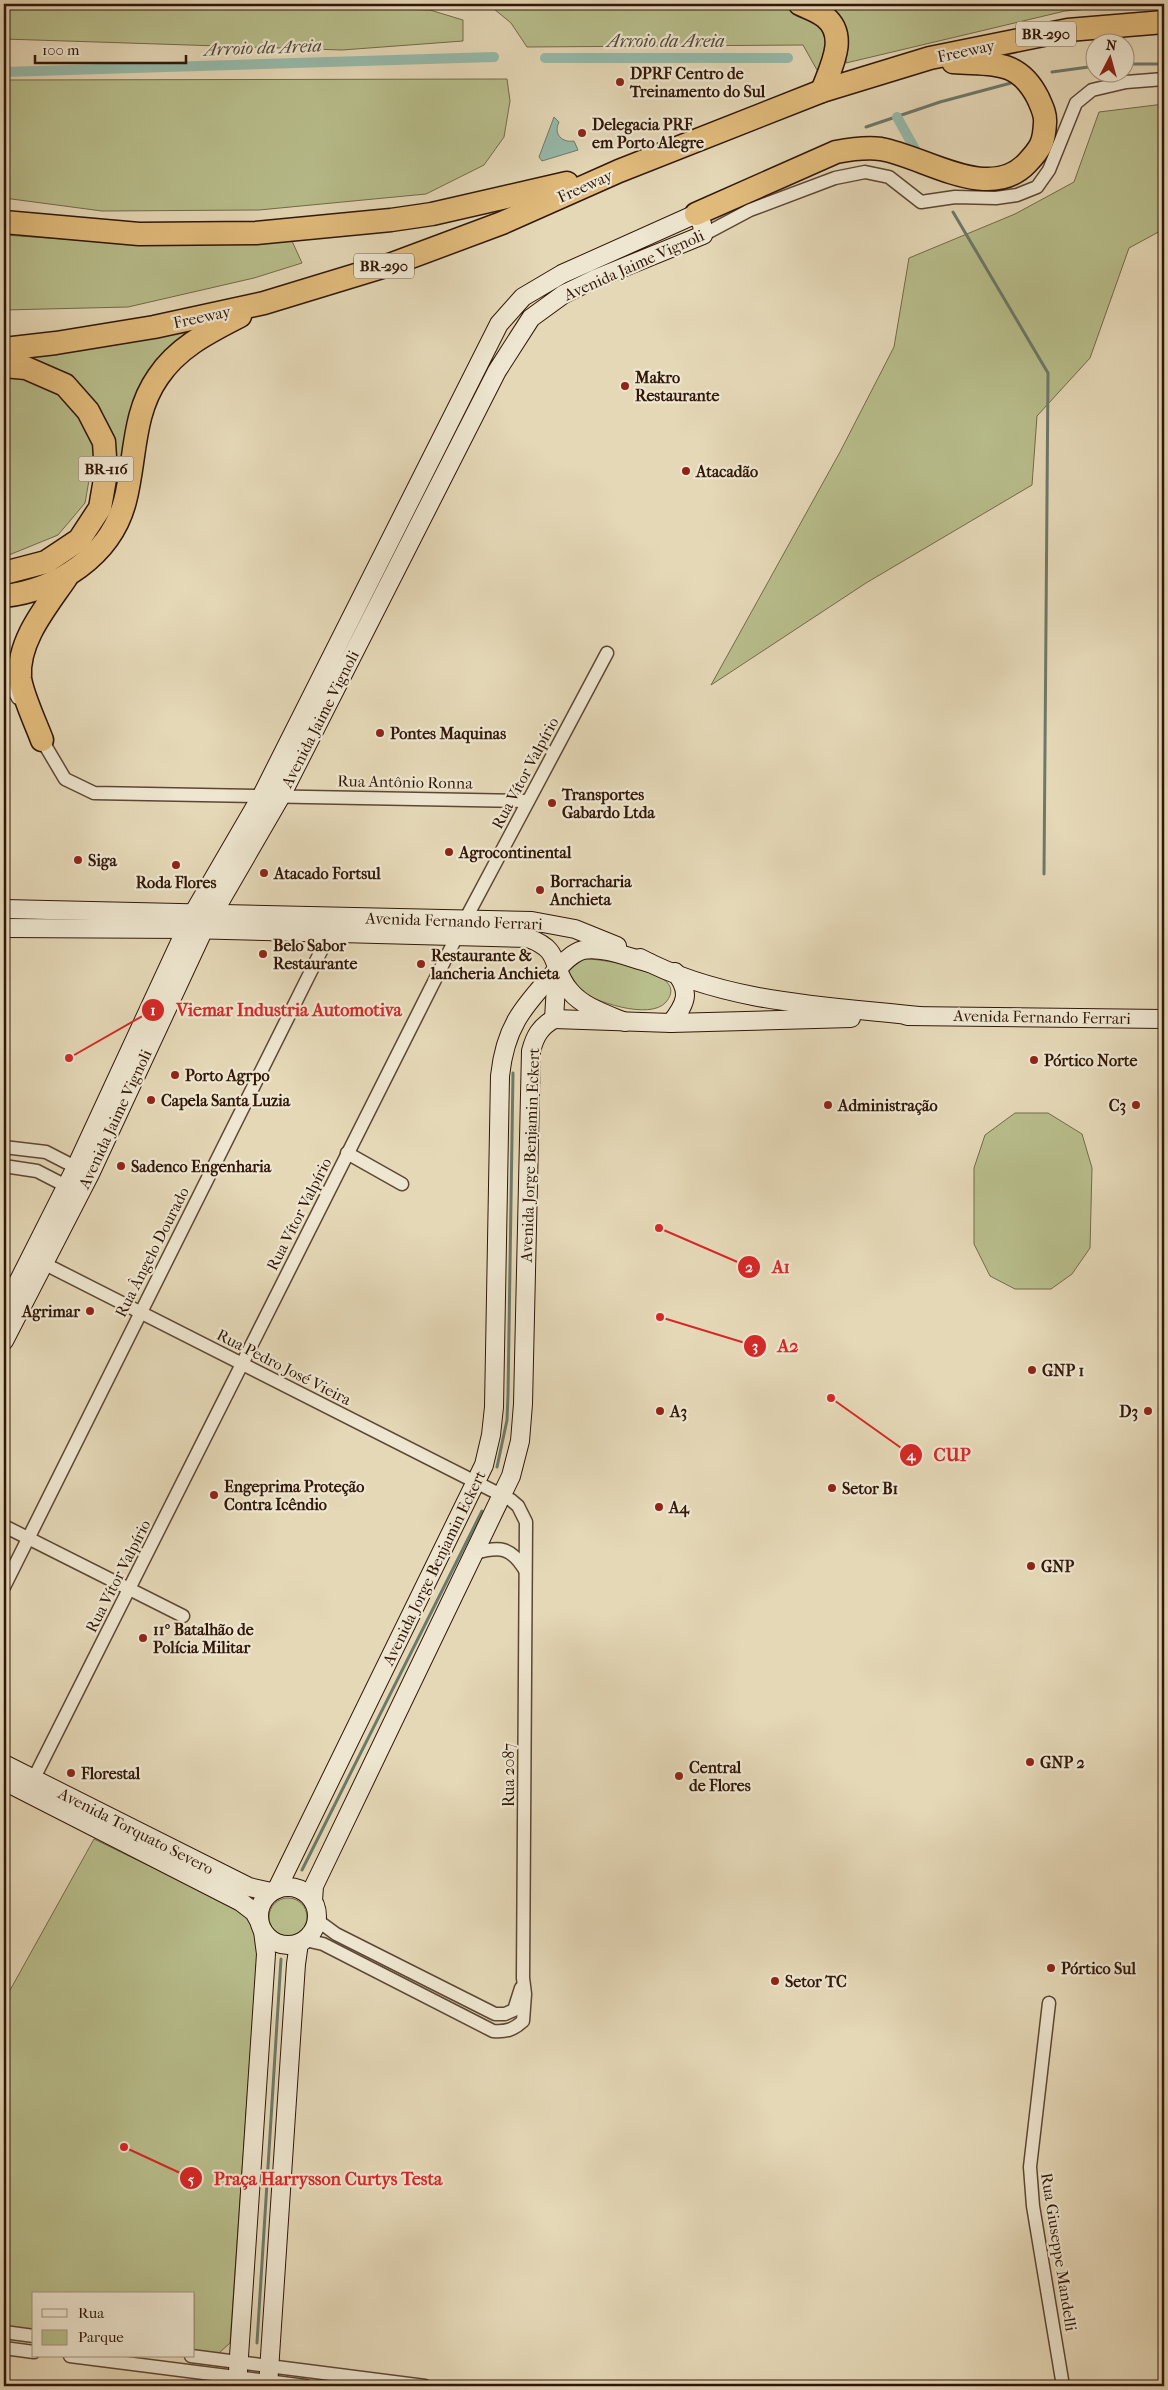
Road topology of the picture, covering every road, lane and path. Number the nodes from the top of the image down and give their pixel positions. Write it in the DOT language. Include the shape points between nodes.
graph roads {
  1 [pos="800,4"];
  2 [pos="1164,22"];
  3 [pos="930,58"];
  4 [pos="1164,79"];
  5 [pos="822,91"];
  6 [pos="619,171"];
  7 [pos="4,222"];
  8 [pos="675,222"];
  9 [pos="700,225"];
  10 [pos="681,243"];
  11 [pos="264,303"];
  12 [pos="4,341"];
  13 [pos="56,343"];
  14 [pos="4,348"];
  15 [pos="4,366"];
  16 [pos="439,443"];
  17 [pos="456,452"];
  18 [pos="4,573"];
  19 [pos="66,578"];
  20 [pos="4,596"];
  21 [pos="608,653"];
  22 [pos="4,673"];
  23 [pos="42,740"];
  24 [pos="262,795"];
  25 [pos="281,796"];
  26 [pos="528,802"];
  27 [pos="4,909"];
  28 [pos="194,912"];
  29 [pos="213,913"];
  30 [pos="302,916"];
  31 [pos="338,916"];
  32 [pos="465,920"];
  33 [pos="4,928"];
  34 [pos="186,929"];
  35 [pos="204,929"];
  36 [pos="331,933"];
  37 [pos="456,936"];
  38 [pos="650,963"];
  39 [pos="557,969"];
  40 [pos="675,972"];
  41 [pos="919,1016"];
  42 [pos="554,1019"];
  43 [pos="1164,1019"];
  44 [pos="625,1022"];
  45 [pos="671,1023"];
  46 [pos="4,1147"];
  47 [pos="347,1154"];
  48 [pos="4,1166"];
  49 [pos="83,1170"];
  50 [pos="402,1184"];
  51 [pos="73,1190"];
  52 [pos="43,1263"];
  53 [pos="9,1303"];
  54 [pos="140,1313"];
  55 [pos="4,1340"];
  56 [pos="242,1364"];
  57 [pos="476,1483"];
  58 [pos="507,1498"];
  59 [pos="4,1526"];
  60 [pos="28,1539"];
  61 [pos="475,1553"];
  62 [pos="525,1570"];
  63 [pos="4,1587"];
  64 [pos="129,1589"];
  65 [pos="183,1616"];
  66 [pos="4,1764"];
  67 [pos="4,1781"];
  68 [pos="30,1786"];
  69 [pos="274,1891"];
  70 [pos="315,1906"];
  71 [pos="261,1926"];
  72 [pos="302,1941"];
  73 [pos="523,1978"];
  74 [pos="1049,2003"];
  75 [pos="4,2332"];
  76 [pos="32,2336"];
  77 [pos="4,2348"];
  78 [pos="32,2352"];
  79 [pos="87,2358"];
  80 [pos="195,2358"];
  81 [pos="238,2376"];
  82 [pos="269,2378"];
  83 [pos="306,2386"];
  84 [pos="424,2386"];
  85 [pos="1064,2386"];
  1 -- 5 [label="highway" via="824,16 836,36 837,48"];
  2 -- 3 [label="highway, Freeway / BR-290" via="1068,30"];
  3 -- 5 [label="highway, Freeway / BR-290"];
  3 -- 9 [label="highway" via="1004,66 1017,71 1031,85 1045,118 1044,132 1041,148 1019,171 1001,179 978,180 882,150 859,147 836,152"];
  4 -- 9 [label="street, Avenida Jaime Vignoli" via="1126,82 1092,90 1076,103 1049,170 1037,187 1017,195 996,198 955,196 921,202 889,177 865,172 835,178"];
  5 -- 6 [label="highway, Freeway / BR-290"];
  6 -- 7 [label="highway" via="432,214 324,228 163,234"];
  6 -- 11 [label="highway, Freeway / BR-290" via="502,223 419,254"];
  8 -- 9 [label="street, Avenida Jaime Vignoli"];
  8 -- 10 [label="street"];
  8 -- 16 [label="street, Avenida Jaime Vignoli" via="562,274 524,297 499,324"];
  9 -- 10 [label="street, Avenida Jaime Vignoli"];
  10 -- 17 [label="street, Avenida Jaime Vignoli" via="564,294 531,318 497,371"];
  11 -- 13 [label="highway, Freeway / BR-290" via="154,327"];
  11 -- 19 [label="highway" via="194,340 158,376 139,418 125,502 119,517 99,548"];
  12 -- 13 [label="highway"];
  13 -- 14 [label="highway, Freeway / BR-290"];
  15 -- 18 [label="highway, BR-116" via="26,368 64,385 88,411 104,442 106,473 100,508 79,540 46,562"];
  16 -- 17 [label="street"];
  16 -- 24 [label="street, Avenida Jaime Vignoli"];
  17 -- 25 [label="street, Avenida Jaime Vignoli"];
  19 -- 20 [label="highway"];
  19 -- 23 [label="highway" via="30,635 20,663 20,680"];
  21 -- 26 [label="street, Rua Vítor Valpírio"];
  22 -- 23 [label="street, Rua Antônio Ronna"];
  23 -- 24 [label="street, Rua Antônio Ronna" via="65,779 94,793"];
  24 -- 25 [label="street, Rua Antônio Ronna"];
  24 -- 28 [label="street, Avenida Jaime Vignoli"];
  25 -- 26 [label="street, Rua Antônio Ronna"];
  25 -- 29 [label="street, Avenida Jaime Vignoli"];
  26 -- 32 [label="street, Rua Vítor Valpírio"];
  27 -- 28 [label="street, Avenida Fernando Ferrari"];
  28 -- 29 [label="street, Avenida Fernando Ferrari"];
  28 -- 34 [label="street, Avenida Jaime Vignoli"];
  29 -- 30 [label="street, Avenida Fernando Ferrari"];
  29 -- 35 [label="street, Avenida Jaime Vignoli"];
  30 -- 31 [label="street, Avenida Fernando Ferrari"];
  30 -- 36 [label="street" via="307,916"];
  31 -- 32 [label="street, Avenida Fernando Ferrari"];
  31 -- 36 [label="street, Rua Ângelo Dourado"];
  32 -- 37 [label="street, Rua Vítor Valpírio"];
  32 -- 38 [label="street, Avenida Fernando Ferrari" via="532,921 575,929"];
  33 -- 34 [label="street, Avenida Fernando Ferrari"];
  34 -- 35 [label="street, Avenida Fernando Ferrari"];
  34 -- 49 [label="street, Avenida Jaime Vignoli"];
  35 -- 36 [label="street, Avenida Fernando Ferrari"];
  35 -- 49 [label="street, Avenida Jaime Vignoli"];
  36 -- 37 [label="street, Avenida Fernando Ferrari"];
  36 -- 54 [label="street, Rua Ângelo Dourado"];
  37 -- 39 [label="street, Avenida Fernando Ferrari" via="528,938 544,944 551,951"];
  37 -- 47 [label="street, Rua Vítor Valpírio"];
  38 -- 39 [label="street, Avenida Jorge Benjamin Eckert" via="596,949 581,950"];
  38 -- 40 [label="street, Avenida Fernando Ferrari"];
  39 -- 42 [label="street"];
  39 -- 44 [label="street, Avenida Fernando Ferrari" via="571,992 586,1004"];
  39 -- 57 [label="street, Avenida Jorge Benjamin Eckert" via="516,1018 502,1050 494,1407 484,1465"];
  40 -- 41 [label="street, Avenida Fernando Ferrari" via="722,989 773,1000"];
  40 -- 45 [label="street" via="682,981 684,1002"];
  41 -- 43 [label="street, Avenida Fernando Ferrari"];
  41 -- 45 [label="street, Avenida Fernando Ferrari"];
  42 -- 44 [label="street, Avenida Fernando Ferrari"];
  42 -- 58 [label="street, Avenida Jorge Benjamin Eckert" via="538,1031 531,1051 524,1404 520,1442"];
  44 -- 45 [label="street, Avenida Fernando Ferrari"];
  46 -- 49 [label="street" via="46,1152"];
  47 -- 50 [label="street"];
  47 -- 56 [label="street, Rua Vítor Valpírio"];
  48 -- 51 [label="street" via="37,1171"];
  49 -- 51 [label="street, Avenida Jaime Vignoli"];
  51 -- 52 [label="street, Avenida Jaime Vignoli"];
  51 -- 53 [label="street, Avenida Jaime Vignoli"];
  52 -- 53 [label="street, Avenida Jaime Vignoli"];
  52 -- 54 [label="street, Rua Pedro José Vieira"];
  53 -- 55 [label="street, Avenida Jaime Vignoli"];
  54 -- 56 [label="street, Rua Pedro José Vieira"];
  54 -- 60 [label="street, Rua Ângelo Dourado"];
  56 -- 57 [label="street, Rua Pedro José Vieira"];
  56 -- 64 [label="street, Rua Vítor Valpírio"];
  57 -- 58 [label="street, Rua Pedro José Vieira"];
  57 -- 69 [label="street, Avenida Jorge Benjamin Eckert"];
  58 -- 61 [label="street, Avenida Jorge Benjamin Eckert"];
  58 -- 62 [label="street, Rua 2087" via="518,1506 526,1522"];
  59 -- 60 [label="street"];
  60 -- 63 [label="street, Rua Ângelo Dourado"];
  60 -- 64 [label="street"];
  61 -- 62 [label="street" via="502,1548 516,1556"];
  61 -- 70 [label="street, Avenida Jorge Benjamin Eckert" via="314,1886"];
  62 -- 73 [label="street, Rua 2087"];
  64 -- 65 [label="street"];
  64 -- 68 [label="street, Rua Vítor Valpírio"];
  66 -- 68 [label="street, Avenida Torquato Severo"];
  67 -- 68 [label="street, Avenida Torquato Severo"];
  68 -- 69 [label="street, Avenida Torquato Severo" via="249,1887"];
  68 -- 71 [label="street, Avenida Torquato Severo" via="241,1902 254,1912"];
  69 -- 70 [label="street" via="297,1888 306,1893"];
  69 -- 71 [label="street" via="261,1905"];
  70 -- 72 [label="street" via="315,1928"];
  70 -- 73 [label="street" via="321,1923 336,1934 495,2014 514,2010"];
  71 -- 72 [label="street" via="275,1942 283,1945"];
  71 -- 81 [label="street" via="266,1954"];
  72 -- 73 [label="street, Rua 2087" via="323,1944 493,2031 514,2029 522,2021"];
  72 -- 82 [label="street" via="296,1964"];
  74 -- 85 [label="street, Rua Giuseppe Mandelli" via="1030,2167 1032,2206"];
  75 -- 76 [label="street"];
  77 -- 78 [label="street"];
  79 -- 81 [label="street"];
  80 -- 81 [label="street"];
  81 -- 82 [label="street"];
  82 -- 83 [label="street"];
  82 -- 84 [label="street"];
}
